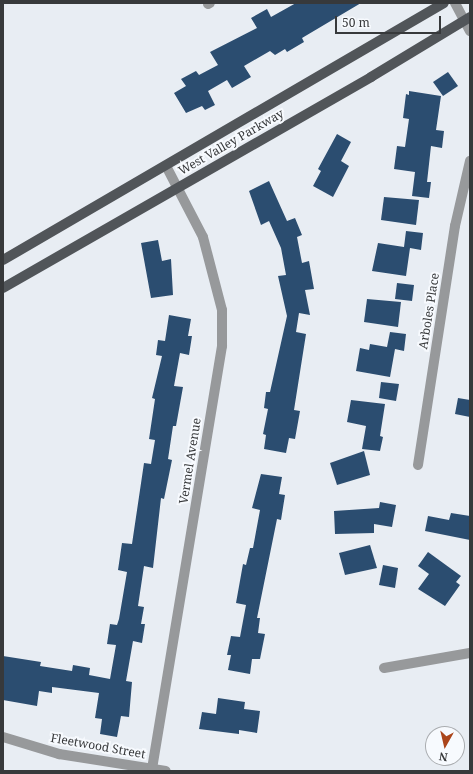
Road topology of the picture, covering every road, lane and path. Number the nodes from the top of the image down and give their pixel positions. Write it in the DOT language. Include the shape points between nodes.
graph roads {
  1 [pos="444,3"];
  2 [pos="455,3"];
  3 [pos="467,19"];
  4 [pos="470,31"];
  5 [pos="470,161"];
  6 [pos="166,166"];
  7 [pos="178,188"];
  8 [pos="3,260"];
  9 [pos="3,288"];
  10 [pos="418,465"];
  11 [pos="470,653"];
  12 [pos="384,668"];
  13 [pos="3,737"];
  14 [pos="152,768"];
  15 [pos="166,771"];
  1 -- 6 [label="main road, West Valley Parkway"];
  2 -- 3 [label="street"];
  3 -- 4 [label="street"];
  3 -- 7 [label="main road, West Valley Parkway"];
  5 -- 10 [label="street, Arboles Place" via="455,226"];
  6 -- 7 [label="street, Vermel Avenue"];
  6 -- 8 [label="main road, West Valley Parkway"];
  7 -- 9 [label="main road, West Valley Parkway"];
  7 -- 14 [label="street, Vermel Avenue" via="204,237 222,310 222,346"];
  11 -- 12 [label="street"];
  13 -- 14 [label="street, Fleetwood Street" via="59,754"];
  14 -- 15 [label="street, Fleetwood Street"];
}
